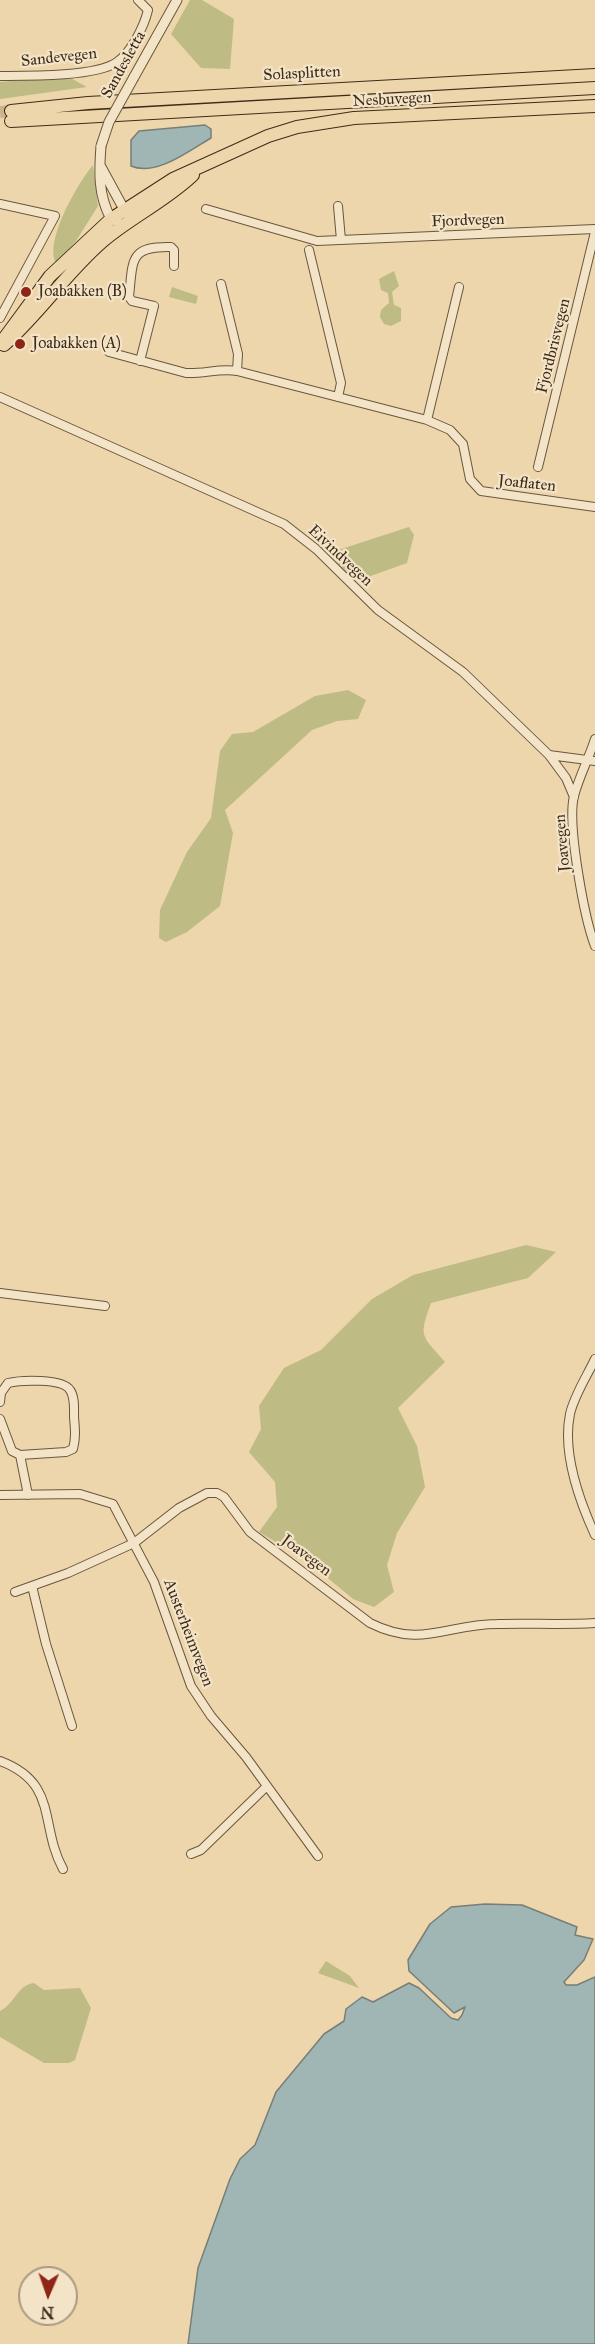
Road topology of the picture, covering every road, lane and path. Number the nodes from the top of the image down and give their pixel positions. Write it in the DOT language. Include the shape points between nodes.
graph roads {
  1 [pos="138,0"];
  2 [pos="177,0"];
  3 [pos="595,75"];
  4 [pos="0,76"];
  5 [pos="595,88"];
  6 [pos="595,106"];
  7 [pos="101,167"];
  8 [pos="200,168"];
  9 [pos="0,204"];
  10 [pos="338,206"];
  11 [pos="126,209"];
  12 [pos="206,209"];
  13 [pos="111,219"];
  14 [pos="126,223"];
  15 [pos="595,230"];
  16 [pos="341,240"];
  17 [pos="309,250"];
  18 [pos="174,266"];
  19 [pos="221,284"];
  20 [pos="459,286"];
  21 [pos="7,325"];
  22 [pos="0,344"];
  23 [pos="0,349"];
  24 [pos="109,352"];
  25 [pos="140,361"];
  26 [pos="237,371"];
  27 [pos="0,397"];
  28 [pos="338,397"];
  29 [pos="427,420"];
  30 [pos="538,467"];
  31 [pos="595,507"];
  32 [pos="595,739"];
  33 [pos="549,755"];
  34 [pos="591,761"];
  35 [pos="574,797"];
  36 [pos="595,946"];
  37 [pos="0,1293"];
  38 [pos="105,1306"];
  39 [pos="595,1359"];
  40 [pos="0,1402"];
  41 [pos="0,1419"];
  42 [pos="20,1455"];
  43 [pos="0,1495"];
  44 [pos="28,1495"];
  45 [pos="595,1535"];
  46 [pos="134,1543"];
  47 [pos="32,1586"];
  48 [pos="15,1592"];
  49 [pos="595,1623"];
  50 [pos="72,1726"];
  51 [pos="0,1761"];
  52 [pos="267,1786"];
  53 [pos="191,1854"];
  54 [pos="318,1856"];
  55 [pos="63,1869"];
  1 -- 4 [label="street, Sandevegen" via="148,10 145,20 117,62 89,72"];
  2 -- 7 [label="street, Sandesletta, bridge" via="109,122 101,146"];
  3 -- 5 [label="main road, Solasplitten" via="132,100 11,116"];
  6 -- 8 [label="main road, Nesbuvegen" via="328,122 268,136"];
  7 -- 11 [label="street"];
  7 -- 13 [label="street" via="99,188"];
  8 -- 11 [label="main road, Nesbuvegen" via="173,179"];
  8 -- 14 [label="main road, Nesbuvegen" via="180,187"];
  9 -- 21 [label="street" via="55,216"];
  10 -- 16 [label="street"];
  11 -- 13 [label="main road, Nesbuvegen"];
  11 -- 14 [label="street"];
  12 -- 16 [label="street, Fjordvegen" via="310,240"];
  13 -- 14 [label="street"];
  13 -- 21 [label="main road, Nesbuvegen" via="50,276"];
  14 -- 21 [label="main road, Nesbuvegen"];
  15 -- 16 [label="street, Fjordvegen"];
  15 -- 30 [label="street, Fjordbrisvegen"];
  17 -- 28 [label="street" via="341,383"];
  18 -- 25 [label="street" via="171,247 148,246 135,258 129,297 154,306"];
  19 -- 26 [label="street" via="238,354"];
  20 -- 29 [label="street"];
  21 -- 22 [label="main road, Nesbuvegen"];
  21 -- 23 [label="main road, Nesbuvegen"];
  24 -- 25 [label="street, Joaflaten"];
  25 -- 26 [label="street, Joaflaten" via="193,373"];
  26 -- 28 [label="street, Joaflaten"];
  27 -- 33 [label="street, Eivindvegen" via="284,524 316,549 378,610 463,672"];
  28 -- 29 [label="street, Joaflaten"];
  29 -- 31 [label="street, Joaflaten" via="458,437 466,453 470,479 481,492"];
  32 -- 34 [label="street, Joavegen"];
  33 -- 34 [label="street"];
  33 -- 35 [label="street, Eivindvegen"];
  34 -- 35 [label="street, Joavegen"];
  35 -- 36 [label="street, Joavegen" via="582,894"];
  37 -- 38 [label="street"];
  39 -- 45 [label="street" via="571,1412 567,1437 585,1513"];
  40 -- 42 [label="street" via="8,1383 20,1381 61,1383 73,1395 73,1449"];
  41 -- 42 [label="street" via="12,1450"];
  42 -- 44 [label="street"];
  43 -- 44 [label="street, Austerheimvegen"];
  44 -- 46 [label="street, Austerheimvegen" via="80,1494 113,1504"];
  46 -- 47 [label="street, Joavegen"];
  46 -- 49 [label="street, Joavegen" via="179,1508 207,1493 217,1493 250,1532 370,1623 390,1633 424,1636 495,1624"];
  46 -- 52 [label="street, Austerheimvegen" via="154,1582 191,1686"];
  47 -- 48 [label="street, Joavegen"];
  47 -- 50 [label="street"];
  51 -- 55 [label="street" via="23,1771 40,1794 48,1810 52,1847"];
  52 -- 53 [label="street" via="201,1850"];
  52 -- 54 [label="street, Austerheimvegen"];
}
